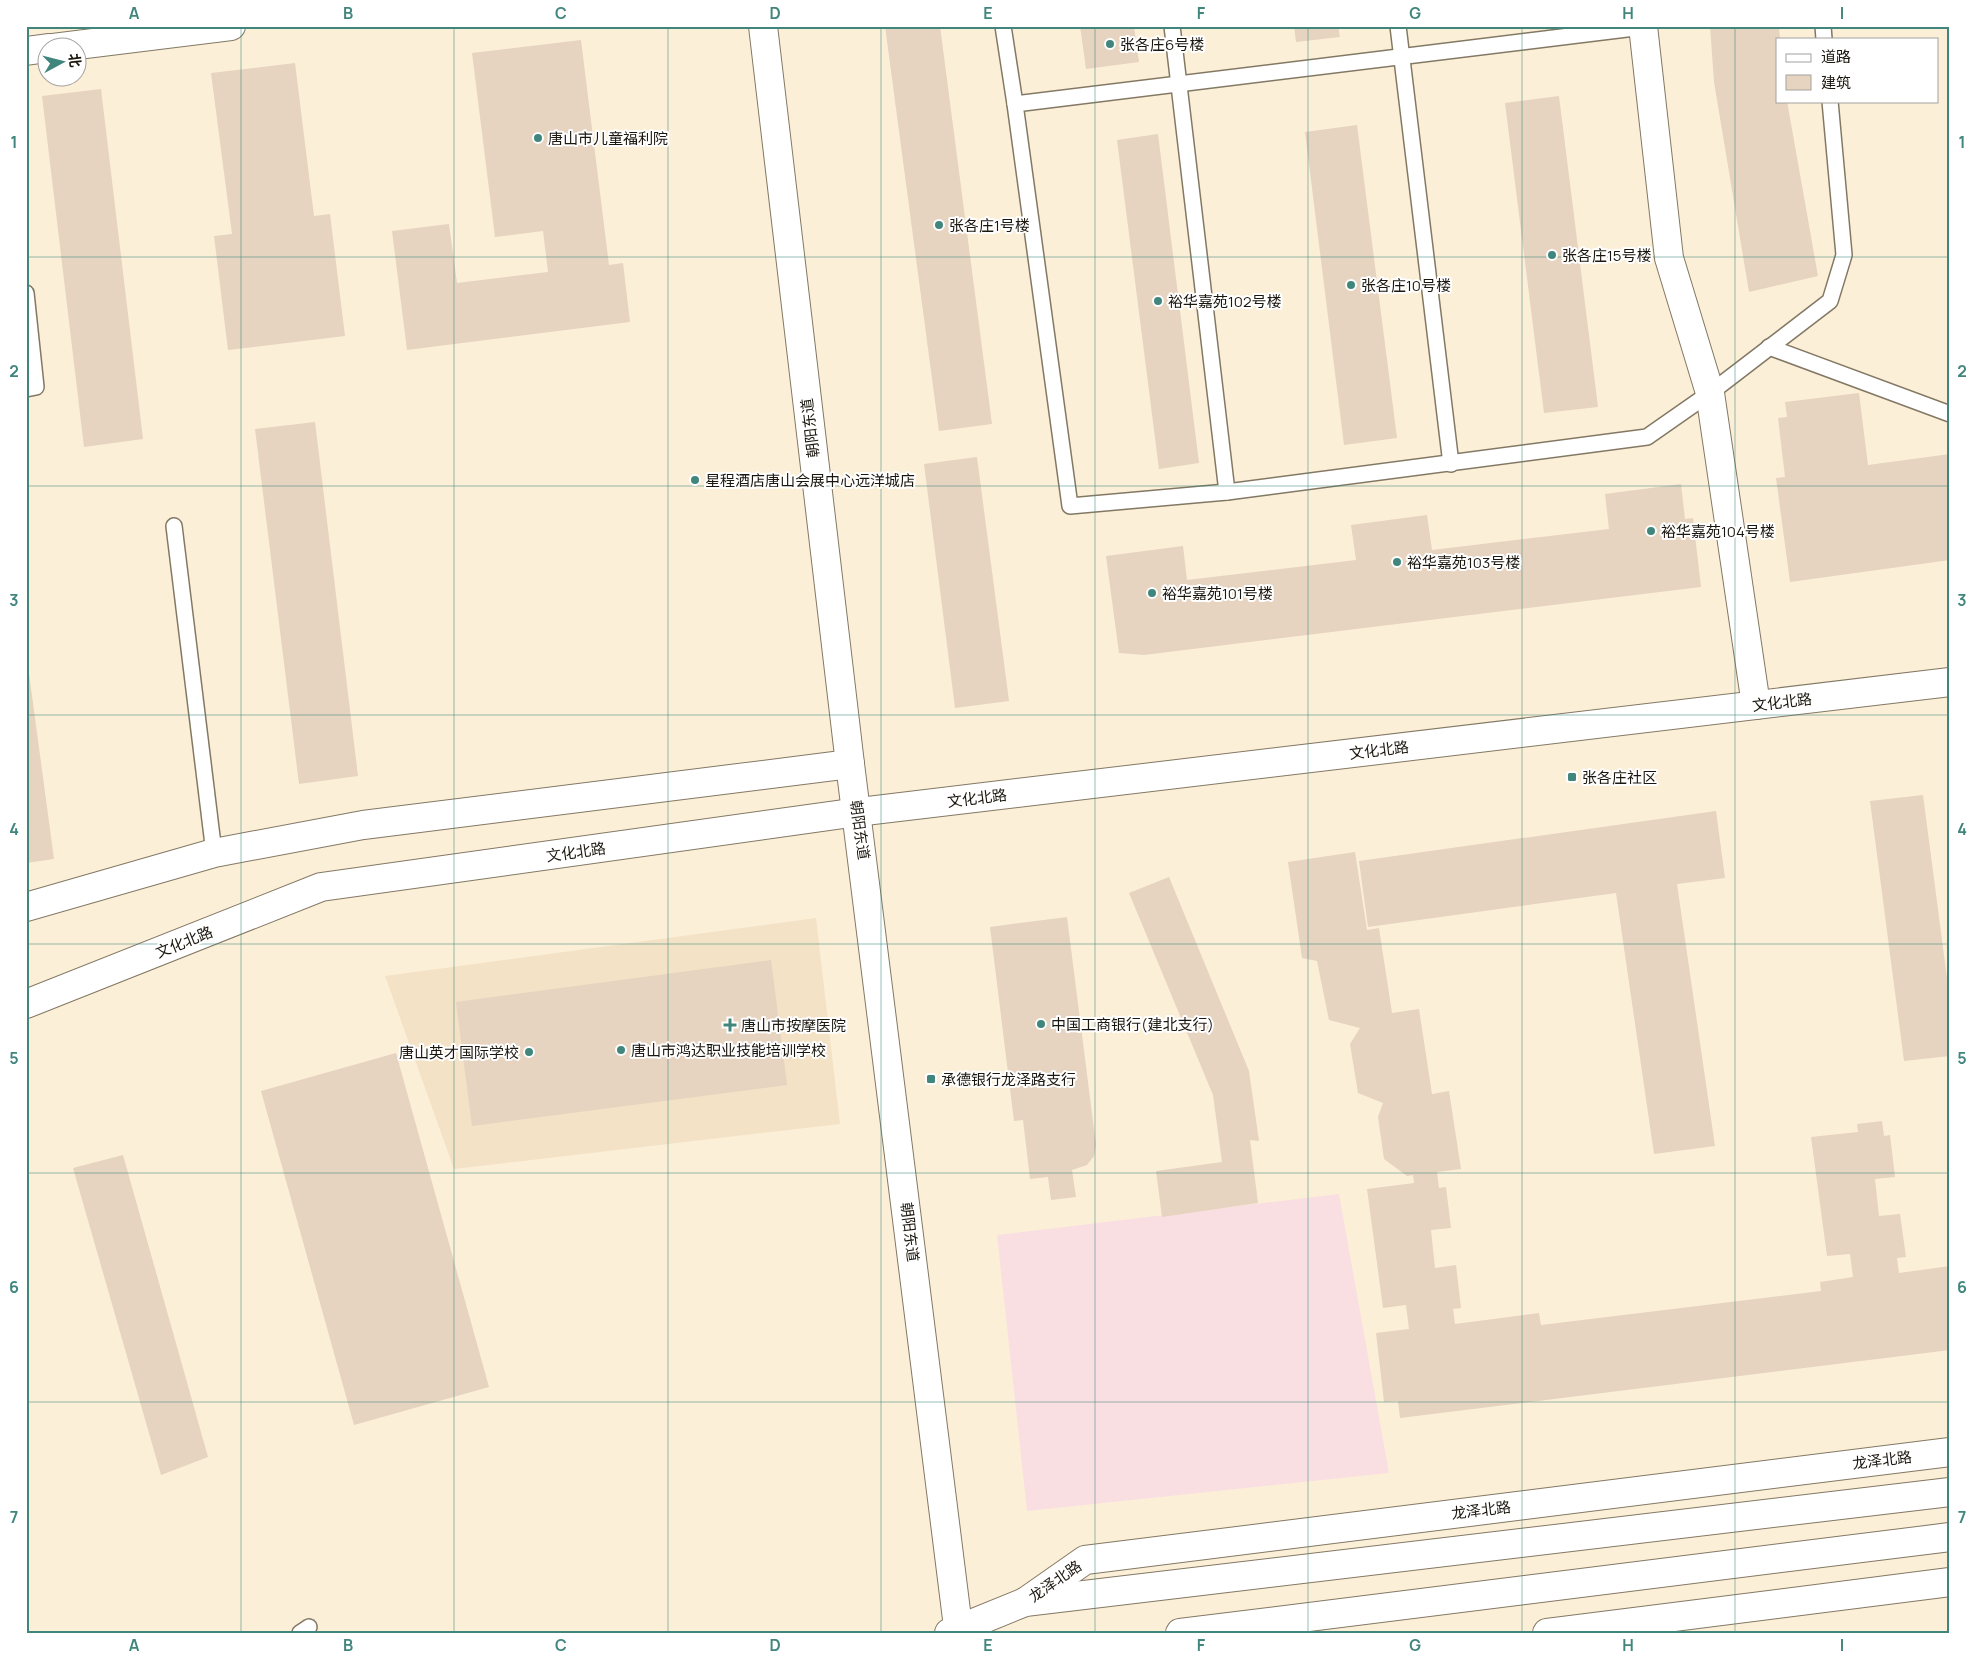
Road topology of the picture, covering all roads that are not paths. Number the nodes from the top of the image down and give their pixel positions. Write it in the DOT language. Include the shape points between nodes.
graph roads {
  1 [pos="231,26"];
  2 [pos="763,26"];
  3 [pos="1003,26"];
  4 [pos="1172,26"];
  5 [pos="1398,26"];
  6 [pos="1643,27"];
  7 [pos="88,44"];
  8 [pos="1401,57"];
  9 [pos="1178,84"];
  10 [pos="1830,102"];
  11 [pos="1015,104"];
  12 [pos="26,293"];
  13 [pos="1769,347"];
  14 [pos="26,388"];
  15 [pos="1710,393"];
  16 [pos="1950,414"];
  17 [pos="1451,464"];
  18 [pos="1227,492"];
  19 [pos="174,526"];
  20 [pos="1950,682"];
  21 [pos="1756,705"];
  22 [pos="850,764"];
  23 [pos="858,812"];
  24 [pos="214,853"];
  25 [pos="26,907"];
  26 [pos="26,1004"];
  27 [pos="1950,1452"];
  28 [pos="1950,1492"];
  29 [pos="1950,1537"];
  30 [pos="1950,1582"];
  31 [pos="1024,1602"];
  32 [pos="956,1631"];
  33 [pos="1180,1633"];
  34 [pos="1547,1633"];
  1 -- 7 [label="street"];
  2 -- 22 [label="street, 朝阳东道"];
  3 -- 11 [label="lane"];
  4 -- 9 [label="lane"];
  5 -- 8 [label="lane"];
  6 -- 8 [label="lane"];
  6 -- 15 [label="street" via="1669,258"];
  8 -- 9 [label="lane"];
  8 -- 17 [label="lane"];
  9 -- 11 [label="lane"];
  9 -- 18 [label="lane"];
  10 -- 13 [label="lane" via="1844,255 1830,301"];
  11 -- 18 [label="lane" via="1070,506"];
  12 -- 14 [label="lane" via="36,387"];
  13 -- 15 [label="lane"];
  13 -- 16 [label="lane"];
  15 -- 17 [label="lane" via="1647,437"];
  15 -- 21 [label="street"];
  17 -- 18 [label="lane"];
  19 -- 24 [label="lane"];
  20 -- 21 [label="street, 文化北路"];
  21 -- 23 [label="street, 文化北路"];
  22 -- 23 [label="street, 朝阳东道"];
  22 -- 24 [label="street" via="363,825"];
  23 -- 26 [label="street, 文化北路" via="321,887"];
  23 -- 32 [label="street, 朝阳东道"];
  24 -- 25 [label="street"];
  27 -- 31 [label="street, 龙泽北路" via="1085,1560"];
  28 -- 31 [label="street, 龙泽北路"];
  29 -- 33 [label="street"];
  30 -- 34 [label="street"];
  31 -- 32 [label="street, 龙泽北路"];
}
